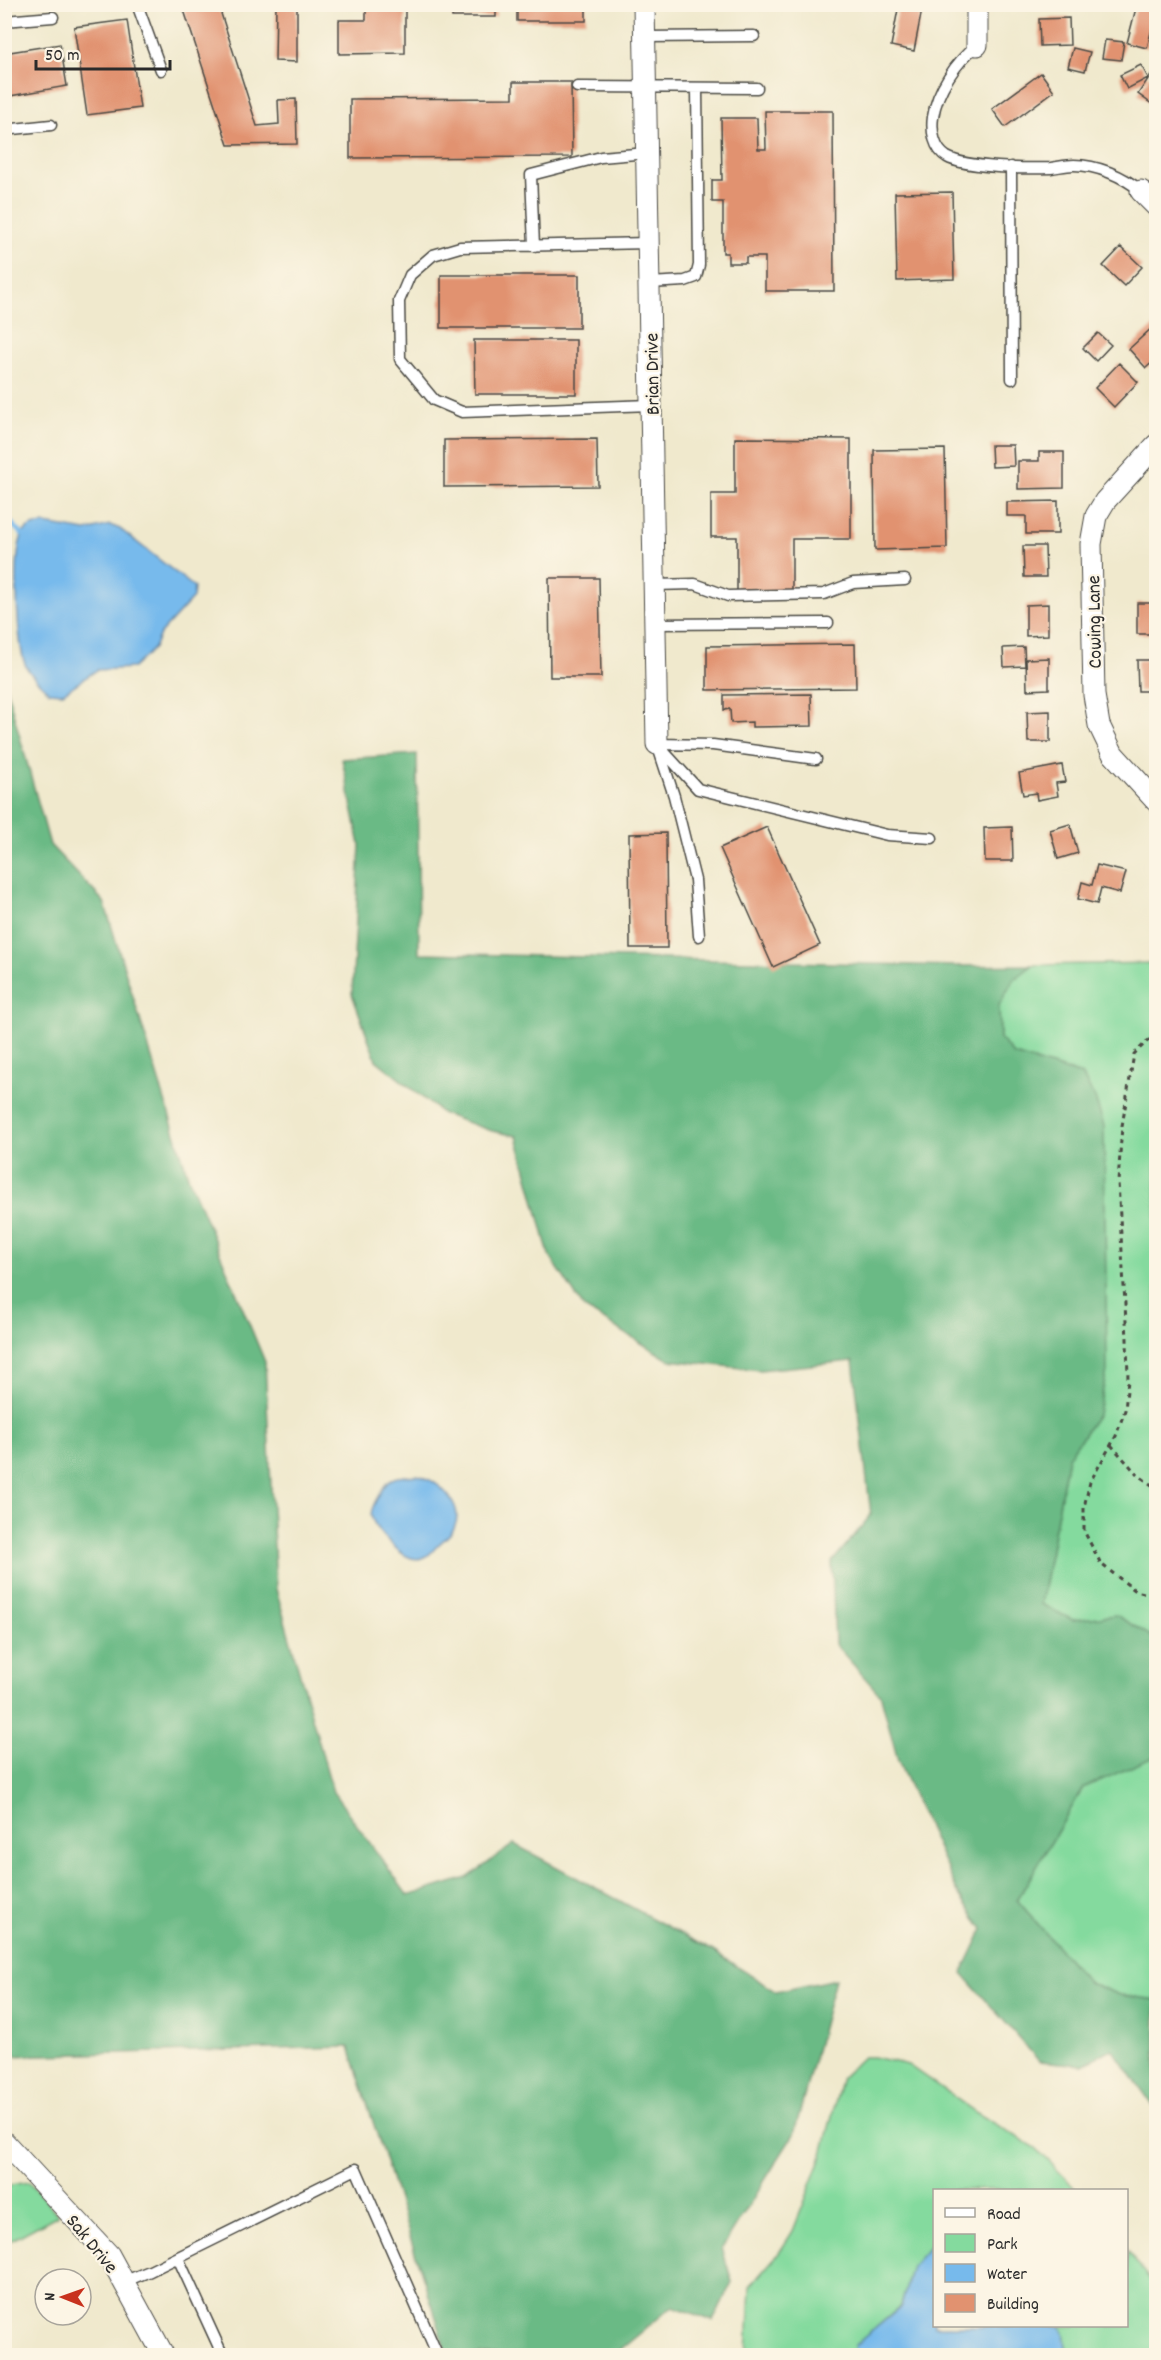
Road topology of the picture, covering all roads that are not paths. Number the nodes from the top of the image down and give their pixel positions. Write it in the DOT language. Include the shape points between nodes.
graph roads {
  1 [pos="136,4"];
  2 [pos="644,4"];
  3 [pos="977,4"];
  4 [pos="53,17"];
  5 [pos="4,21"];
  6 [pos="754,36"];
  7 [pos="645,37"];
  8 [pos="977,45"];
  9 [pos="161,70"];
  10 [pos="577,87"];
  11 [pos="756,88"];
  12 [pos="646,89"];
  13 [pos="697,89"];
  14 [pos="51,125"];
  15 [pos="4,130"];
  16 [pos="647,153"];
  17 [pos="1011,167"];
  18 [pos="1141,191"];
  19 [pos="1156,207"];
  20 [pos="649,243"];
  21 [pos="534,246"];
  22 [pos="649,283"];
  23 [pos="1012,379"];
  24 [pos="651,405"];
  25 [pos="1156,445"];
  26 [pos="905,580"];
  27 [pos="654,585"];
  28 [pos="828,623"];
  29 [pos="654,624"];
  30 [pos="657,744"];
  31 [pos="816,759"];
  32 [pos="1156,801"];
  33 [pos="932,838"];
  34 [pos="699,936"];
  35 [pos="4,2142"];
  36 [pos="178,2258"];
  37 [pos="123,2282"];
  38 [pos="164,2355"];
  39 [pos="223,2355"];
  40 [pos="438,2355"];
  1 -- 9 [label="lane"];
  2 -- 7 [label="street, Brian Drive"];
  3 -- 8 [label="street"];
  4 -- 5 [label="lane"];
  6 -- 7 [label="lane"];
  7 -- 12 [label="street, Brian Drive"];
  8 -- 17 [label="lane" via="962,57 935,106 935,143 946,157 965,164"];
  10 -- 12 [label="lane"];
  11 -- 13 [label="lane"];
  12 -- 13 [label="lane"];
  12 -- 16 [label="street, Brian Drive"];
  13 -- 22 [label="lane" via="699,265 696,277 685,281"];
  14 -- 15 [label="lane"];
  16 -- 20 [label="street, Brian Drive"];
  16 -- 21 [label="lane" via="601,157 531,175"];
  17 -- 18 [label="lane" via="1090,167 1118,176"];
  17 -- 23 [label="lane"];
  18 -- 19 [label="street"];
  20 -- 21 [label="lane"];
  20 -- 22 [label="street, Brian Drive"];
  21 -- 24 [label="lane" via="460,247 433,255 410,275 399,301 400,359 434,400 462,412"];
  22 -- 24 [label="street, Brian Drive"];
  24 -- 27 [label="street, Brian Drive"];
  25 -- 32 [label="street, Cowing Lane" via="1100,509 1091,553 1094,694 1099,725 1113,754"];
  26 -- 27 [label="lane" via="853,583 824,594 728,596 695,584"];
  27 -- 29 [label="street, Brian Drive"];
  28 -- 29 [label="lane"];
  29 -- 30 [label="street, Brian Drive"];
  30 -- 31 [label="lane" via="713,746"];
  30 -- 33 [label="lane" via="698,789 887,835"];
  30 -- 34 [label="lane" via="695,880"];
  35 -- 37 [label="street, Sak Drive" via="109,2256"];
  36 -- 37 [label="lane"];
  36 -- 39 [label="lane"];
  36 -- 40 [label="lane" via="357,2169"];
  37 -- 38 [label="street, Sak Drive"];
}
